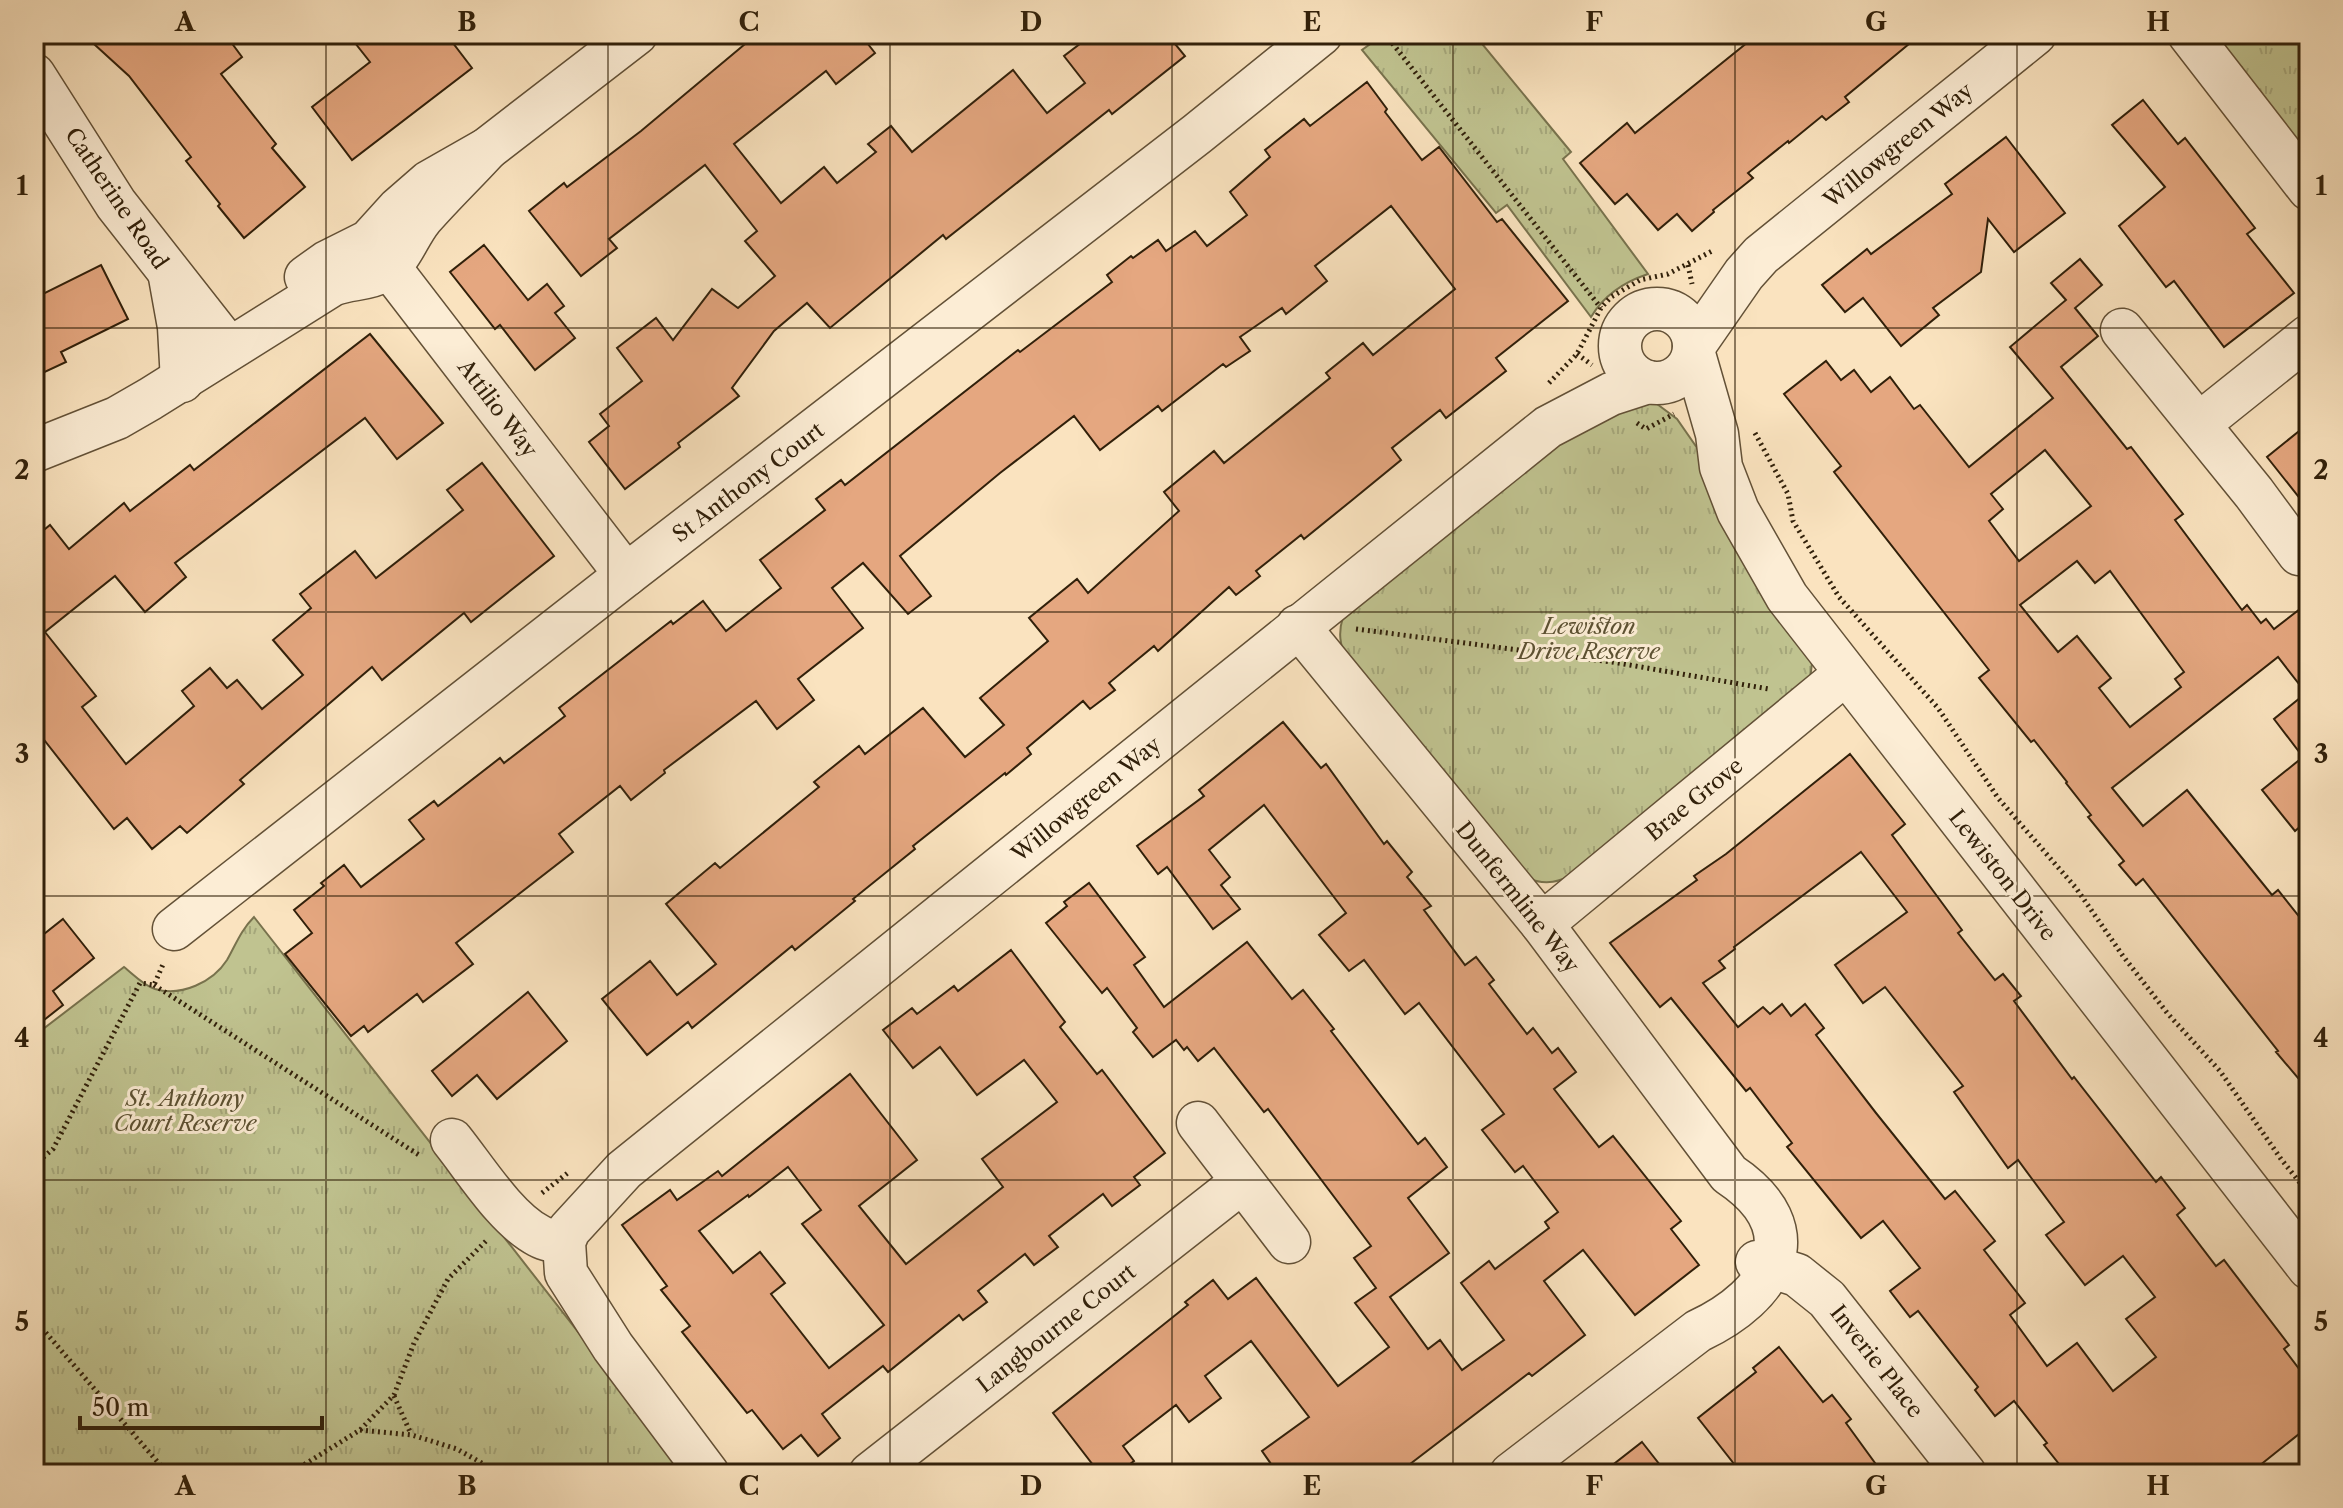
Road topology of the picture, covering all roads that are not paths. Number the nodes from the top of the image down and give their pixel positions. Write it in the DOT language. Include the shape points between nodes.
graph roads {
  1 [pos="636,34"];
  2 [pos="1321,34"];
  3 [pos="2035,34"];
  4 [pos="2189,34"];
  5 [pos="35,72"];
  6 [pos="2309,189"];
  7 [pos="380,253"];
  8 [pos="1761,255"];
  9 [pos="170,276"];
  10 [pos="1624,317"];
  11 [pos="2122,330"];
  12 [pos="2309,336"];
  13 [pos="229,348"];
  14 [pos="1694,350"];
  15 [pos="182,381"];
  16 [pos="1652,382"];
  17 [pos="2199,424"];
  18 [pos="1548,427"];
  19 [pos="34,451"];
  20 [pos="1721,467"];
  21 [pos="2299,554"];
  22 [pos="626,575"];
  23 [pos="1308,638"];
  24 [pos="1834,684"];
  25 [pos="1542,924"];
  26 [pos="174,929"];
  27 [pos="1198,1123"];
  28 [pos="436,1148"];
  29 [pos="1242,1182"];
  30 [pos="553,1240"];
  31 [pos="1289,1242"];
  32 [pos="1766,1264"];
  33 [pos="2309,1268"];
  34 [pos="708,1474"];
  35 [pos="870,1474"];
  36 [pos="1511,1474"];
  37 [pos="1965,1474"];
  1 -- 7 [label="street" via="487,149 429,182 398,209"];
  2 -- 22 [label="street, St Anthony Court"];
  3 -- 8 [label="street, Willowgreen Way"];
  4 -- 6 [label="street"];
  5 -- 9 [label="street, Catherine Road" via="116,204"];
  7 -- 13 [label="street" via="327,262"];
  7 -- 22 [label="street, Attilio Way"];
  8 -- 10 [label="street, Willowgreen Way" via="1693,292"];
  8 -- 14 [label="street, Willowgreen Way"];
  9 -- 13 [label="street, Catherine Road"];
  9 -- 15 [label="street, Catherine Road"];
  10 -- 14 [label="street" via="1669,311 1691,332"];
  10 -- 16 [label="street" via="1624,363"];
  10 -- 18 [label="street, Willowgreen Way"];
  11 -- 17 [label="street"];
  12 -- 17 [label="street"];
  13 -- 15 [label="street"];
  14 -- 16 [label="street" via="1682,374"];
  14 -- 20 [label="street, Lewiston Drive"];
  15 -- 19 [label="street" via="117,418"];
  16 -- 18 [label="street, Willowgreen Way" via="1611,394"];
  16 -- 20 [label="street, Lewiston Drive"];
  17 -- 21 [label="street"];
  18 -- 23 [label="street, Willowgreen Way"];
  20 -- 24 [label="street, Lewiston Drive" via="1738,511"];
  22 -- 26 [label="street, St Anthony Court"];
  23 -- 25 [label="street, Dunfermline Way"];
  23 -- 30 [label="street, Willowgreen Way" via="624,1170 569,1230"];
  24 -- 25 [label="street, Brae Grove"];
  24 -- 33 [label="street, Lewiston Drive"];
  25 -- 32 [label="street, Dunfermline Way" via="1729,1174 1733,1192 1757,1230"];
  27 -- 29 [label="street"];
  28 -- 30 [label="street" via="527,1229"];
  29 -- 31 [label="street"];
  29 -- 35 [label="street, Langbourne Court"];
  30 -- 34 [label="street" via="566,1273 613,1347"];
  32 -- 36 [label="street" via="1758,1289 1744,1304 1698,1331"];
  32 -- 37 [label="street, Inverie Place" via="1797,1275 1827,1299"];
}
